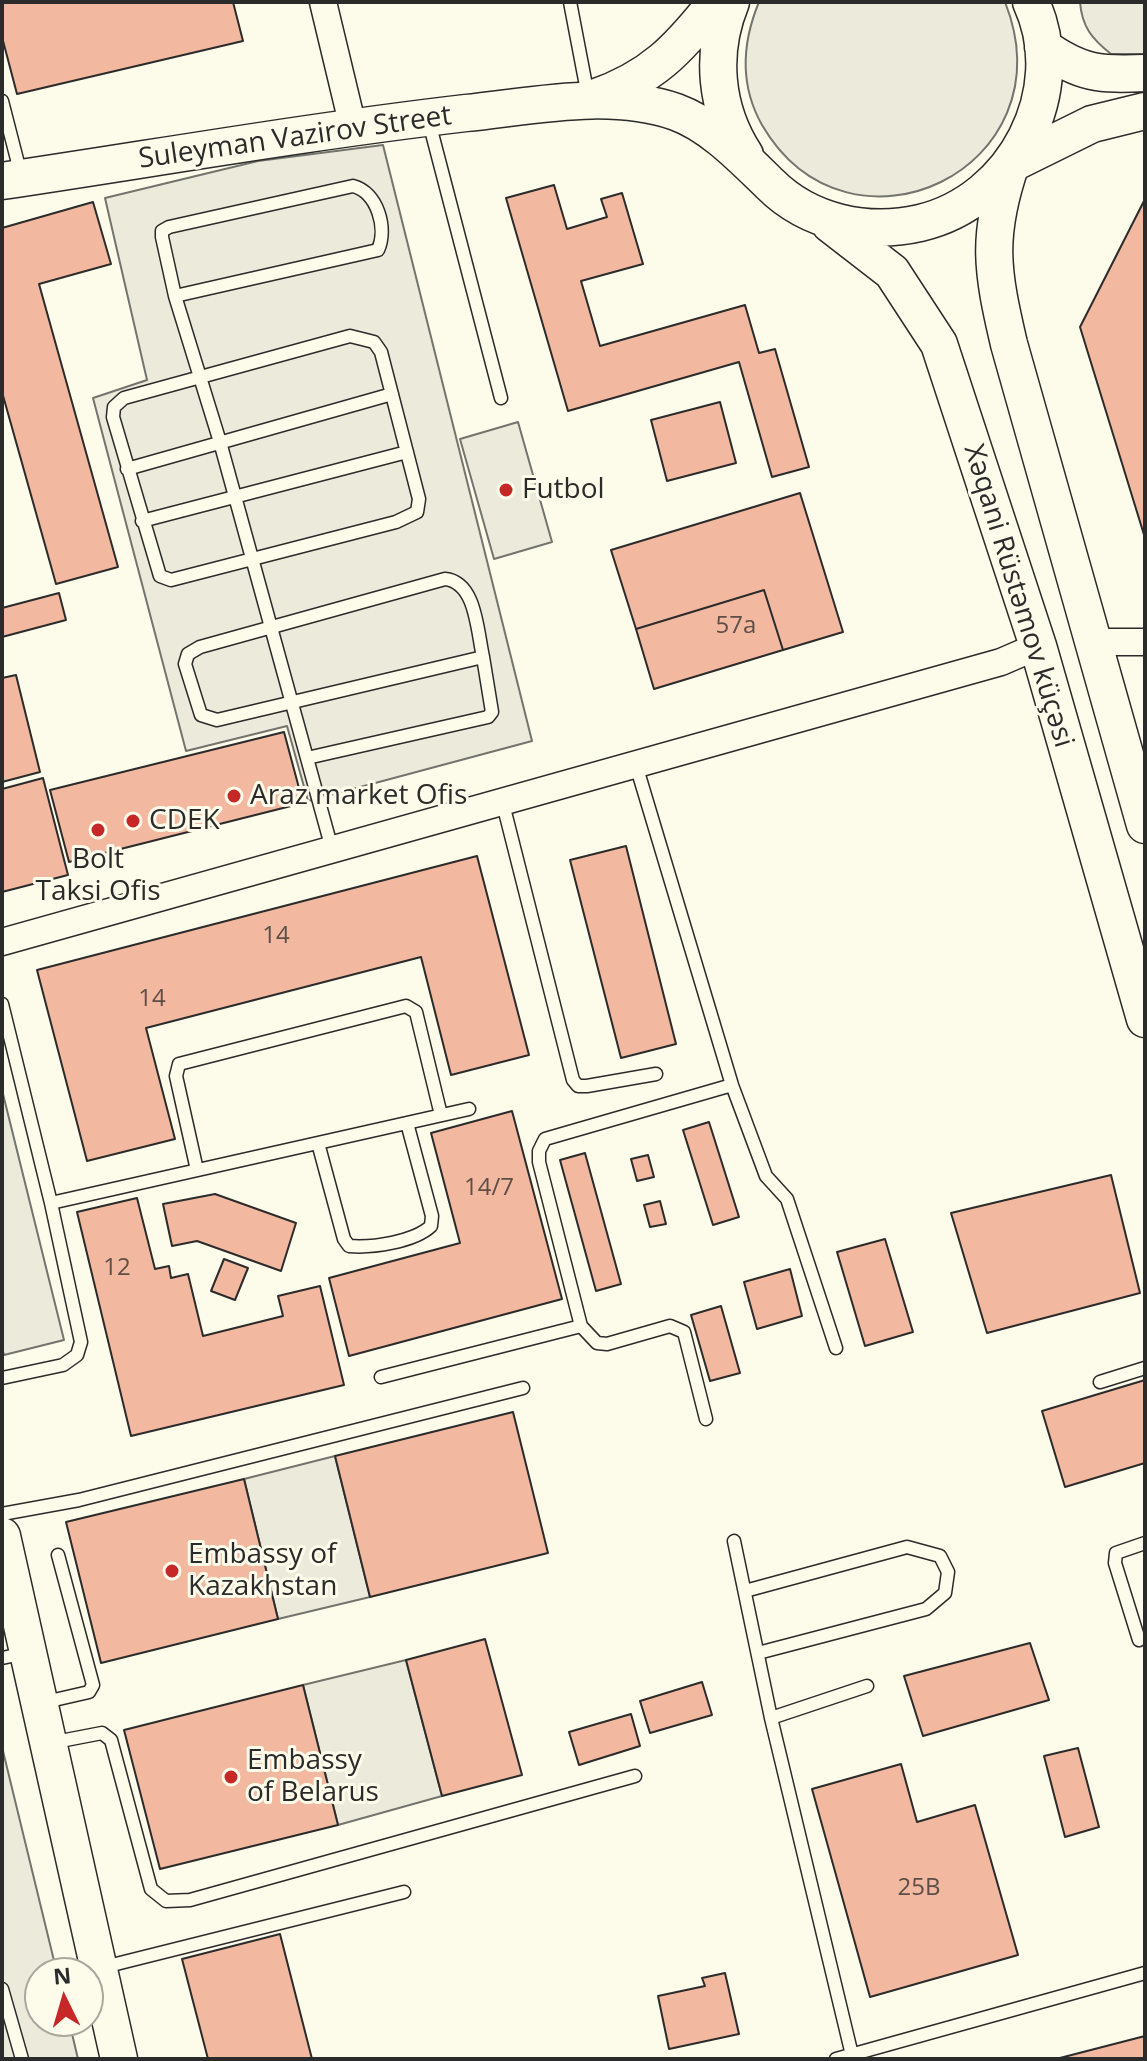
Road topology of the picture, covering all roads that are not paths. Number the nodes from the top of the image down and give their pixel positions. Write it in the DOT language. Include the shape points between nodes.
graph roads {
  1 [pos="323,2"];
  2 [pos="570,2"];
  3 [pos="716,2"];
  4 [pos="731,2"];
  5 [pos="1034,4"];
  6 [pos="1043,47"];
  7 [pos="1145,73"];
  8 [pos="589,100"];
  9 [pos="2,101"];
  10 [pos="1145,111"];
  11 [pos="428,118"];
  12 [pos="353,127"];
  13 [pos="1011,164"];
  14 [pos="753,166"];
  15 [pos="12,180"];
  16 [pos="819,216"];
  17 [pos="175,296"];
  18 [pos="198,377"];
  19 [pos="392,394"];
  20 [pos="501,398"];
  21 [pos="220,442"];
  22 [pos="407,452"];
  23 [pos="127,469"];
  24 [pos="235,498"];
  25 [pos="142,521"];
  26 [pos="253,561"];
  27 [pos="272,629"];
  28 [pos="1090,642"];
  29 [pos="1145,642"];
  30 [pos="1038,646"];
  31 [pos="483,657"];
  32 [pos="291,700"];
  33 [pos="307,758"];
  34 [pos="636,765"];
  35 [pos="503,804"];
  36 [pos="1145,825"];
  37 [pos="332,849"];
  38 [pos="2,942"];
  39 [pos="2,1004"];
  40 [pos="1145,1019"];
  41 [pos="656,1074"];
  42 [pos="732,1085"];
  43 [pos="469,1109"];
  44 [pos="441,1115"];
  45 [pos="407,1123"];
  46 [pos="318,1143"];
  47 [pos="197,1170"];
  48 [pos="51,1203"];
  49 [pos="581,1326"];
  50 [pos="836,1348"];
  51 [pos="1145,1368"];
  52 [pos="381,1377"];
  53 [pos="2,1378"];
  54 [pos="1100,1382"];
  55 [pos="523,1388"];
  56 [pos="706,1419"];
  57 [pos="2,1514"];
  58 [pos="2,1536"];
  59 [pos="734,1541"];
  60 [pos="1145,1543"];
  61 [pos="58,1555"];
  62 [pos="745,1591"];
  63 [pos="1139,1640"];
  64 [pos="758,1653"];
  65 [pos="14,1656"];
  66 [pos="867,1686"];
  67 [pos="37,1703"];
  68 [pos="771,1718"];
  69 [pos="47,1743"];
  70 [pos="635,1776"];
  71 [pos="404,1892"];
  72 [pos="94,1957"];
  73 [pos="104,1967"];
  74 [pos="1145,1973"];
  75 [pos="2,1989"];
  76 [pos="104,1998"];
  77 [pos="852,2055"];
  78 [pos="22,2059"];
  79 [pos="119,2059"];
  80 [pos="836,2059"];
  1 -- 12 [label="street"];
  2 -- 8 [label="lane"];
  3 -- 8 [label="main road" via="696,29 647,75"];
  4 -- 14 [label="main road" via="720,38 719,90 731,130"];
  5 -- 6 [label="main road"];
  6 -- 7 [label="main road" via="1088,73"];
  6 -- 13 [label="main road" via="1043,84 1035,120"];
  8 -- 11 [label="main road, Suleyman Vazirov Street"];
  8 -- 14 [label="main road" via="677,112"];
  9 -- 15 [label="lane"];
  10 -- 13 [label="main road" via="1092,124"];
  11 -- 12 [label="main road, Suleyman Vazirov Street"];
  11 -- 20 [label="lane"];
  12 -- 15 [label="main road, Suleyman Vazirov Street"];
  13 -- 16 [label="main road" via="972,201 924,222 871,228"];
  13 -- 28 [label="main road, Xəqani Rüstəmov küçəsi" via="993,228 993,277"];
  14 -- 16 [label="main road" via="795,204"];
  16 -- 30 [label="main road, Xəqani Rüstəmov küçəsi" via="892,272 939,344"];
  17 -- 17 [label="lane" via="162,237 169,227 353,186 374,198 382,240 378,250"];
  17 -- 18 [label="lane"];
  18 -- 19 [label="lane" via="363,336 381,352"];
  18 -- 21 [label="lane"];
  18 -- 23 [label="lane" via="124,398 114,407"];
  19 -- 21 [label="lane"];
  19 -- 22 [label="lane"];
  21 -- 23 [label="lane"];
  21 -- 24 [label="lane"];
  22 -- 24 [label="lane"];
  22 -- 26 [label="lane" via="419,499 417,512"];
  23 -- 25 [label="lane"];
  24 -- 25 [label="lane"];
  24 -- 26 [label="lane"];
  25 -- 26 [label="lane" via="155,566 160,576 171,580"];
  26 -- 27 [label="lane"];
  27 -- 31 [label="lane" via="445,579 457,580 466,588"];
  27 -- 32 [label="lane"];
  27 -- 32 [label="lane" via="200,647 188,654 185,664 207,720"];
  28 -- 29 [label="street"];
  28 -- 36 [label="main road, Xəqani Rüstəmov küçəsi"];
  30 -- 34 [label="street" via="1001,662"];
  30 -- 40 [label="main road, Xəqani Rüstəmov küçəsi"];
  31 -- 32 [label="lane"];
  31 -- 33 [label="lane" via="492,712 488,717"];
  32 -- 33 [label="lane"];
  33 -- 37 [label="lane"];
  34 -- 35 [label="street"];
  34 -- 42 [label="lane"];
  35 -- 37 [label="street"];
  35 -- 41 [label="lane" via="573,1080 587,1086"];
  37 -- 38 [label="street"];
  39 -- 48 [label="lane"];
  42 -- 49 [label="lane" via="545,1139 539,1162"];
  42 -- 50 [label="lane" via="766,1176 787,1199"];
  43 -- 44 [label="lane"];
  44 -- 45 [label="lane"];
  44 -- 47 [label="lane" via="416,1012 406,1006 179,1064 176,1076"];
  45 -- 46 [label="lane"];
  45 -- 46 [label="lane" via="432,1216 423,1234 349,1246"];
  46 -- 47 [label="lane"];
  47 -- 48 [label="lane"];
  48 -- 53 [label="lane" via="81,1342 77,1355 63,1365"];
  49 -- 52 [label="lane"];
  49 -- 56 [label="lane" via="597,1343 607,1344 670,1326 684,1332"];
  51 -- 54 [label="lane"];
  55 -- 57 [label="lane" via="79,1500"];
  58 -- 65 [label="main road"];
  59 -- 62 [label="lane"];
  60 -- 63 [label="lane" via="1116,1553"];
  61 -- 67 [label="lane" via="93,1685 89,1692"];
  62 -- 64 [label="lane"];
  62 -- 64 [label="lane" via="907,1547 940,1556 948,1572 945,1593 926,1609"];
  64 -- 68 [label="lane"];
  65 -- 67 [label="main road"];
  66 -- 68 [label="lane"];
  67 -- 69 [label="main road"];
  68 -- 77 [label="lane"];
  69 -- 70 [label="lane" via="102,1733 111,1740 151,1889 166,1901 190,1900"];
  69 -- 72 [label="main road"];
  71 -- 73 [label="lane"];
  74 -- 77 [label="lane"];
  75 -- 78 [label="lane"];
  76 -- 79 [label="main road"];
  77 -- 80 [label="lane"];
}
